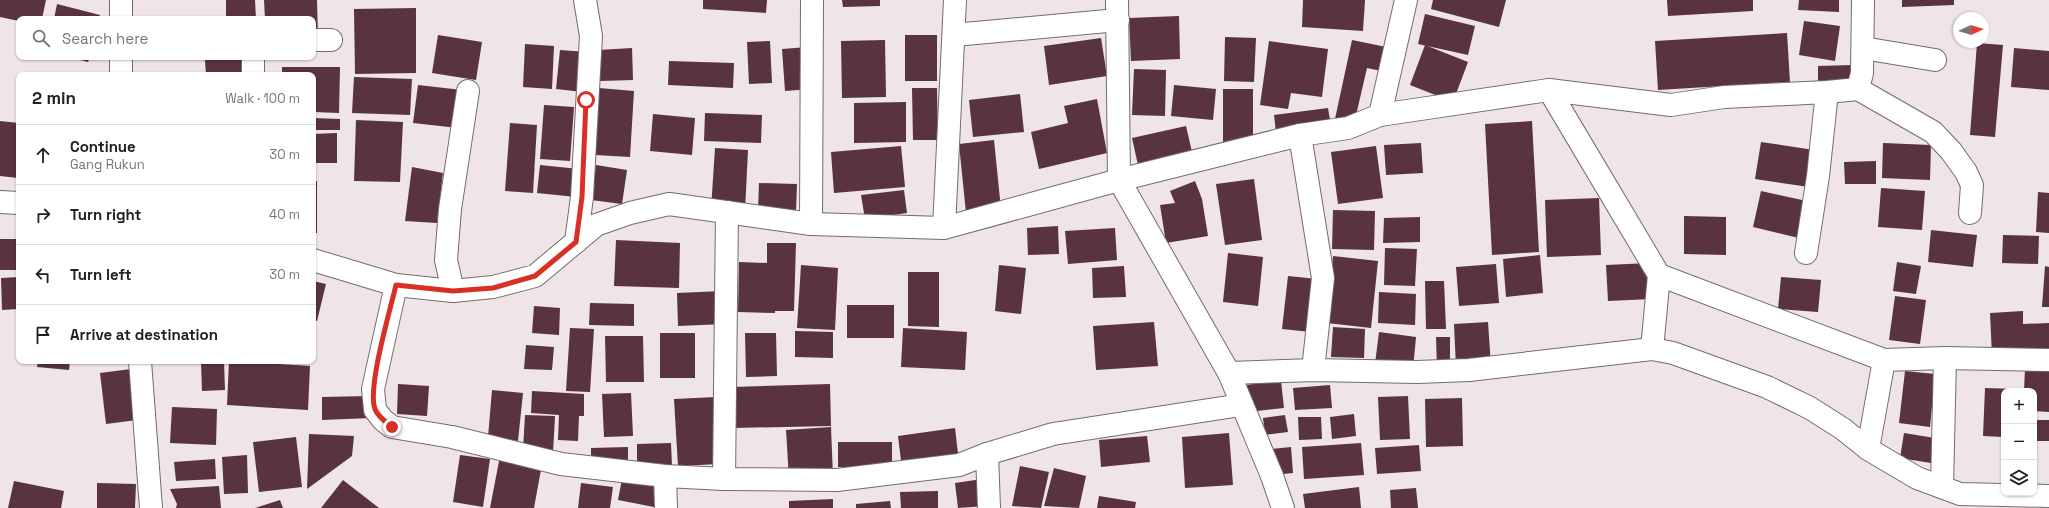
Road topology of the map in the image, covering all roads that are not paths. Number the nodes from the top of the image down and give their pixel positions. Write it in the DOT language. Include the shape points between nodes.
graph roads {
  1 [pos="121,0"];
  2 [pos="585,0"];
  3 [pos="812,0"];
  4 [pos="955,0"];
  5 [pos="1406,0"];
  6 [pos="1863,0"];
  7 [pos="1118,10"];
  8 [pos="121,16"];
  9 [pos="954,35"];
  10 [pos="1863,48"];
  11 [pos="121,60"];
  12 [pos="253,60"];
  13 [pos="1935,60"];
  14 [pos="120,72"];
  15 [pos="253,72"];
  16 [pos="1858,89"];
  17 [pos="1549,90"];
  18 [pos="468,91"];
  19 [pos="1827,92"];
  20 [pos="1380,115"];
  21 [pos="1300,135"];
  22 [pos="1118,180"];
  23 [pos="0,202"];
  24 [pos="16,203"];
  25 [pos="727,212"];
  26 [pos="1970,213"];
  27 [pos="811,224"];
  28 [pos="944,228"];
  29 [pos="576,242"];
  30 [pos="1806,253"];
  31 [pos="316,261"];
  32 [pos="1659,275"];
  33 [pos="396,285"];
  34 [pos="453,291"];
  35 [pos="1652,349"];
  36 [pos="1945,358"];
  37 [pos="1884,360"];
  38 [pos="2049,360"];
  39 [pos="140,364"];
  40 [pos="1312,370"];
  41 [pos="1229,373"];
  42 [pos="1241,405"];
  43 [pos="1868,449"];
  44 [pos="987,454"];
  45 [pos="665,476"];
  46 [pos="724,479"];
  47 [pos="1942,487"];
  48 [pos="2049,496"];
  49 [pos="151,508"];
  50 [pos="666,508"];
  51 [pos="989,508"];
  52 [pos="1282,508"];
  1 -- 8 [label="street"];
  2 -- 29 [label="street" via="591,36 582,197"];
  3 -- 27 [label="street"];
  4 -- 9 [label="street"];
  5 -- 20 [label="street"];
  6 -- 10 [label="street"];
  7 -- 9 [label="street"];
  7 -- 22 [label="street"];
  9 -- 28 [label="street"];
  10 -- 13 [label="street"];
  10 -- 16 [label="street" via="1862,74"];
  11 -- 14 [label="street"];
  12 -- 15 [label="street"];
  16 -- 19 [label="street"];
  16 -- 26 [label="street" via="1933,132 1966,172 1972,185"];
  17 -- 19 [label="street" via="1671,105 1724,97"];
  17 -- 20 [label="street"];
  17 -- 32 [label="street"];
  18 -- 34 [label="street" via="450,209 446,260"];
  19 -- 30 [label="street"];
  20 -- 21 [label="street" via="1348,128"];
  21 -- 22 [label="street"];
  21 -- 40 [label="street" via="1323,278"];
  22 -- 28 [label="street"];
  22 -- 41 [label="street"];
  23 -- 24 [label="street"];
  25 -- 27 [label="street"];
  25 -- 29 [label="street" via="669,204 630,213 596,225"];
  25 -- 46 [label="street"];
  27 -- 28 [label="street"];
  29 -- 34 [label="street" via="535,276 493,288"];
  31 -- 33 [label="street"];
  32 -- 35 [label="street"];
  32 -- 37 [label="street"];
  33 -- 34 [label="street"];
  33 -- 45 [label="street" via="373,389 375,410 382,420 392,427 452,437 561,464"];
  35 -- 40 [label="street" via="1469,370"];
  35 -- 43 [label="street" via="1673,353 1767,387 1810,408"];
  36 -- 37 [label="street"];
  36 -- 38 [label="street"];
  36 -- 47 [label="street"];
  37 -- 43 [label="street"];
  39 -- 49 [label="street"];
  40 -- 41 [label="street"];
  41 -- 42 [label="street"];
  42 -- 44 [label="street" via="1053,434"];
  42 -- 52 [label="street" via="1272,476"];
  43 -- 47 [label="street" via="1917,478"];
  44 -- 46 [label="street" via="959,465 837,480"];
  44 -- 51 [label="street"];
  45 -- 46 [label="street"];
  45 -- 50 [label="street"];
  47 -- 48 [label="street" via="1960,494"];
}
